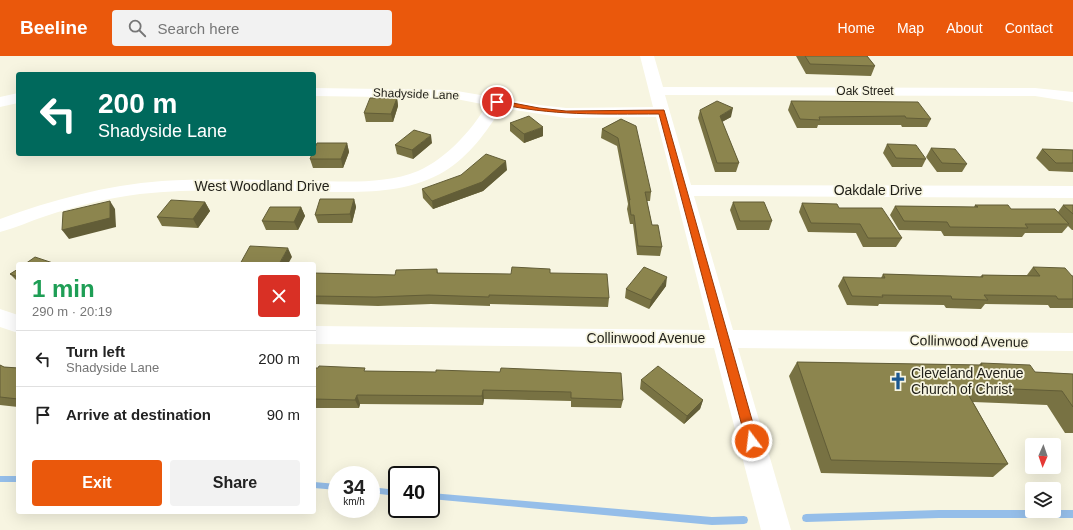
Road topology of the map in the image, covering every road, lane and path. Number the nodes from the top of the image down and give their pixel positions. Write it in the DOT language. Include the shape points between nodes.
graph roads {
  1 [pos="647,56"];
  2 [pos="656,90"];
  3 [pos="316,92"];
  4 [pos="1073,97"];
  5 [pos="16,98"];
  6 [pos="0,102"];
  7 [pos="497,102"];
  8 [pos="661,112"];
  9 [pos="683,190"];
  10 [pos="1073,192"];
  11 [pos="0,226"];
  12 [pos="0,318"];
  13 [pos="16,323"];
  14 [pos="316,335"];
  15 [pos="724,338"];
  16 [pos="1073,342"];
  17 [pos="776,530"];
  1 -- 2 [label="street"];
  2 -- 4 [label="street, Oak Street" via="1035,92"];
  2 -- 8 [label="street"];
  3 -- 7 [label="street, Shadyside Lane" via="436,93"];
  5 -- 6 [label="street"];
  7 -- 8 [label="street, Shadyside Lane" via="566,113"];
  7 -- 11 [label="street, West Woodland Drive" via="491,113 450,159 422,175 396,183 364,186 189,186 129,190 63,204"];
  8 -- 9 [label="street"];
  9 -- 10 [label="street, Oakdale Drive"];
  9 -- 15 [label="street"];
  12 -- 13 [label="street"];
  14 -- 15 [label="street, Collinwood Avenue"];
  15 -- 16 [label="street, Collinwood Avenue"];
  15 -- 17 [label="street"];
}
